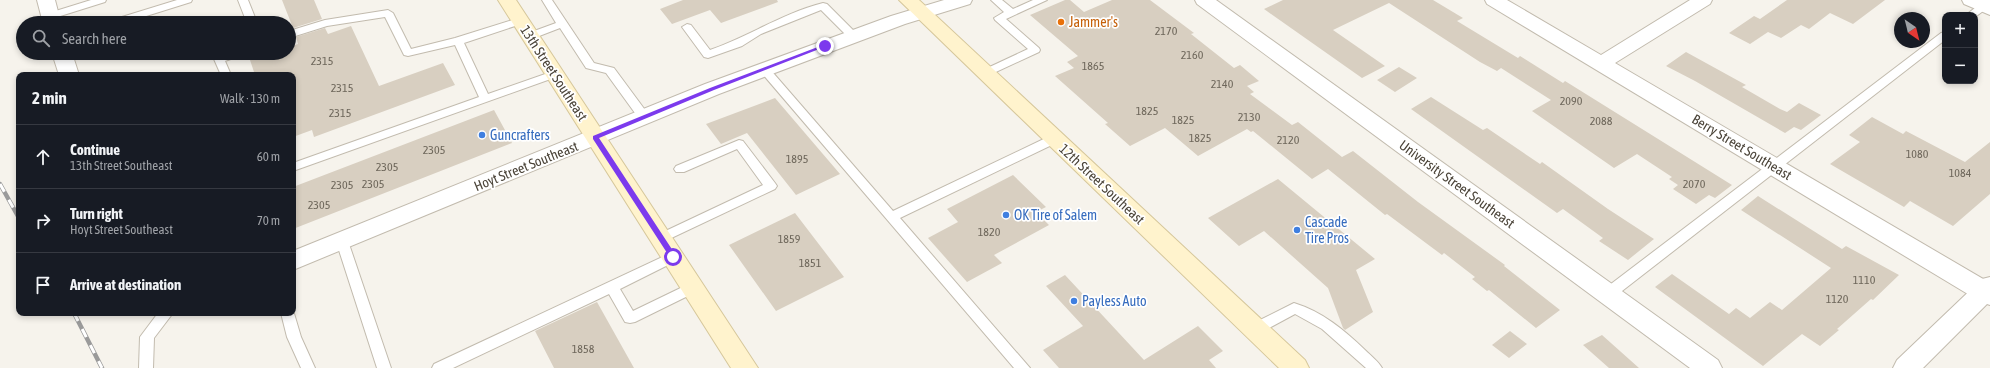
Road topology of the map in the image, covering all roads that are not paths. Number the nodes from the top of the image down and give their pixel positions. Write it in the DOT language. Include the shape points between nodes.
graph roads {
  1 [pos="101,0"];
  2 [pos="187,0"];
  3 [pos="243,0"];
  4 [pos="507,0"];
  5 [pos="547,0"];
  6 [pos="962,0"];
  7 [pos="996,0"];
  8 [pos="1042,0"];
  9 [pos="1204,0"];
  10 [pos="1494,0"];
  11 [pos="1703,0"];
  12 [pos="915,6"];
  13 [pos="49,13"];
  14 [pos="1012,13"];
  15 [pos="144,16"];
  16 [pos="249,16"];
  17 [pos="562,24"];
  18 [pos="687,27"];
  19 [pos="525,28"];
  20 [pos="296,33"];
  21 [pos="852,36"];
  22 [pos="1942,37"];
  23 [pos="458,41"];
  24 [pos="64,60"];
  25 [pos="219,60"];
  26 [pos="1600,64"];
  27 [pos="764,69"];
  28 [pos="68,72"];
  29 [pos="225,72"];
  30 [pos="985,73"];
  31 [pos="555,74"];
  32 [pos="485,99"];
  33 [pos="644,117"];
  34 [pos="596,137"];
  35 [pos="1054,139"];
  36 [pos="1773,166"];
  37 [pos="296,167"];
  38 [pos="680,169"];
  39 [pos="891,217"];
  40 [pos="661,238"];
  41 [pos="342,241"];
  42 [pos="673,257"];
  43 [pos="296,260"];
  44 [pos="612,286"];
  45 [pos="693,287"];
  46 [pos="1988,291"];
  47 [pos="1608,294"];
  48 [pos="164,316"];
  49 [pos="289,316"];
  50 [pos="1255,329"];
  51 [pos="146,368"];
  52 [pos="308,368"];
  53 [pos="384,368"];
  54 [pos="439,368"];
  55 [pos="744,368"];
  56 [pos="1023,368"];
  57 [pos="1296,368"];
  58 [pos="1375,368"];
  59 [pos="1709,368"];
  60 [pos="1906,368"];
  1 -- 13 [label="lane"];
  2 -- 15 [label="lane"];
  3 -- 16 [label="lane"];
  4 -- 19 [label="main road, 13th Street Southeast"];
  5 -- 17 [label="lane"];
  6 -- 12 [label="street, Hoyt Street Southeast"];
  7 -- 14 [label="lane"];
  8 -- 14 [label="lane"];
  9 -- 47 [label="street, University Street Southeast"];
  10 -- 26 [label="street, Berry Street Southeast"];
  11 -- 26 [label="street"];
  12 -- 21 [label="street, Hoyt Street Southeast"];
  12 -- 30 [label="main road, 12th Street Southeast"];
  14 -- 30 [label="lane" via="999,18 1035,50"];
  17 -- 19 [label="lane"];
  17 -- 33 [label="lane" via="590,66 610,70"];
  18 -- 21 [label="lane" via="708,55 823,6"];
  19 -- 23 [label="lane"];
  19 -- 31 [label="main road, 13th Street Southeast"];
  20 -- 23 [label="lane" via="325,23 388,13 408,53"];
  21 -- 27 [label="street, Hoyt Street Southeast"];
  22 -- 36 [label="lane"];
  23 -- 32 [label="lane"];
  24 -- 28 [label="street"];
  25 -- 29 [label="lane"];
  26 -- 36 [label="street, Berry Street Southeast"];
  27 -- 33 [label="street, Hoyt Street Southeast"];
  27 -- 39 [label="lane"];
  30 -- 35 [label="main road, 12th Street Southeast"];
  31 -- 32 [label="lane"];
  31 -- 34 [label="main road, 13th Street Southeast"];
  32 -- 37 [label="lane"];
  33 -- 34 [label="street, Hoyt Street Southeast"];
  34 -- 40 [label="main road, 13th Street Southeast"];
  34 -- 41 [label="street, Hoyt Street Southeast"];
  35 -- 39 [label="lane"];
  35 -- 50 [label="main road, 12th Street Southeast"];
  36 -- 46 [label="street, Berry Street Southeast"];
  36 -- 47 [label="lane"];
  38 -- 40 [label="lane" via="739,144 771,186"];
  39 -- 56 [label="lane"];
  40 -- 42 [label="main road, 13th Street Southeast"];
  41 -- 43 [label="street, Hoyt Street Southeast"];
  41 -- 53 [label="lane"];
  42 -- 44 [label="lane"];
  42 -- 45 [label="main road, 13th Street Southeast"];
  44 -- 45 [label="lane" via="630,318"];
  44 -- 54 [label="lane"];
  45 -- 55 [label="main road, 13th Street Southeast"];
  46 -- 60 [label="street"];
  47 -- 59 [label="street, University Street Southeast"];
  48 -- 51 [label="lane" via="147,337"];
  49 -- 52 [label="lane" via="294,337"];
  50 -- 57 [label="main road, 12th Street Southeast"];
  50 -- 58 [label="lane" via="1294,308 1307,311"];
}
